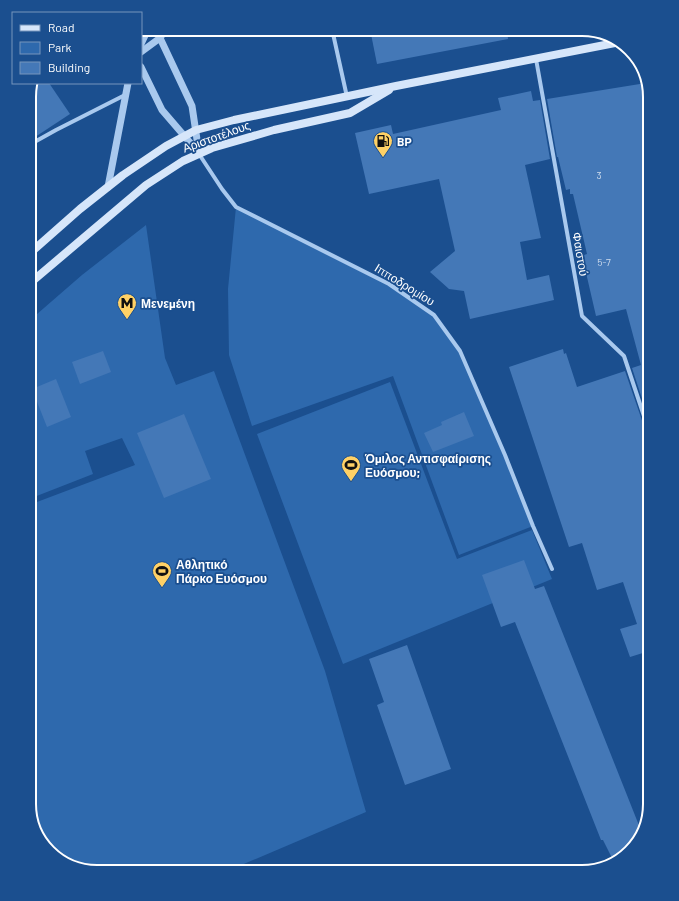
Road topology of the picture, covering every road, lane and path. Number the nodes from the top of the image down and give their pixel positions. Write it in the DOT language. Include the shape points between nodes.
graph roads {
  1 [pos="163,36"];
  2 [pos="334,36"];
  3 [pos="160,38"];
  4 [pos="612,44"];
  5 [pos="142,51"];
  6 [pos="536,58"];
  7 [pos="142,69"];
  8 [pos="128,84"];
  9 [pos="396,86"];
  10 [pos="125,95"];
  11 [pos="347,97"];
  12 [pos="196,130"];
  13 [pos="184,136"];
  14 [pos="36,141"];
  15 [pos="199,153"];
  16 [pos="108,187"];
  17 [pos="36,248"];
  18 [pos="36,276"];
  19 [pos="643,413"];
  20 [pos="552,569"];
  1 -- 3 [label="street"];
  2 -- 11 [label="street"];
  3 -- 5 [label="street"];
  3 -- 12 [label="street" via="188,96"];
  4 -- 6 [label="main road, Αριστοτέλους"];
  6 -- 9 [label="main road, Αριστοτέλους"];
  6 -- 19 [label="street, Φαιστού" via="582,316 624,356"];
  7 -- 13 [label="street" via="162,110"];
  8 -- 10 [label="street"];
  9 -- 11 [label="main road, Αριστοτέλους"];
  9 -- 15 [label="main road, Αριστοτέλους" via="350,113 253,135"];
  10 -- 14 [label="street"];
  10 -- 16 [label="street"];
  11 -- 12 [label="main road, Αριστοτέλους"];
  12 -- 13 [label="main road, Αριστοτέλους"];
  12 -- 15 [label="street"];
  13 -- 15 [label="street"];
  13 -- 16 [label="main road, Αριστοτέλους" via="150,156"];
  15 -- 18 [label="main road, Αριστοτέλους" via="146,185"];
  15 -- 20 [label="street, Ιπποδρομίου" via="236,207 389,284 434,315 460,351"];
  16 -- 17 [label="main road, Αριστοτέλους"];
}
